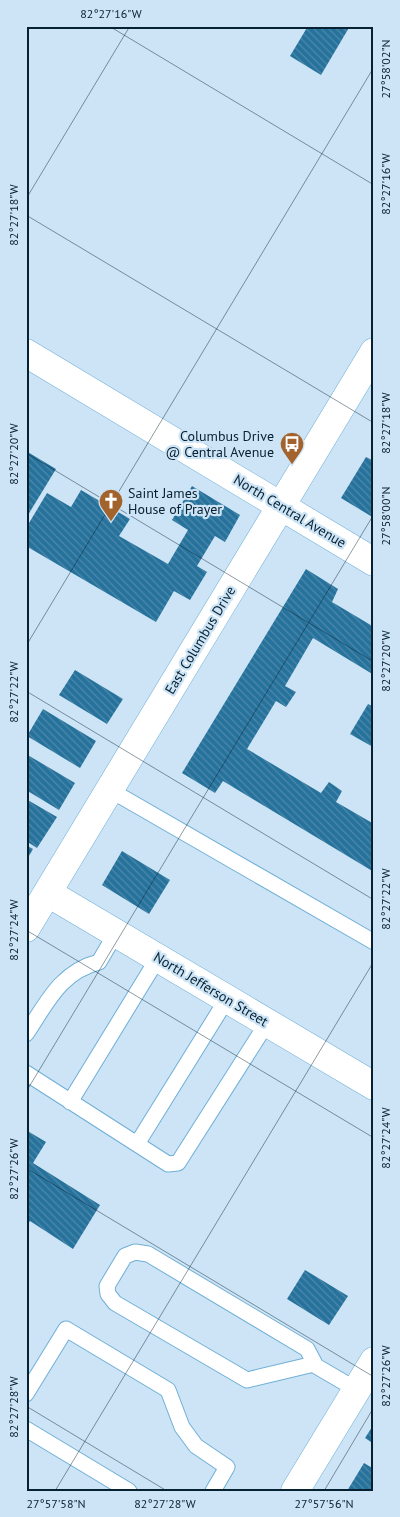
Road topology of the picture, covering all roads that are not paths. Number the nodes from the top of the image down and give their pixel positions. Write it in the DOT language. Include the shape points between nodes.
graph roads {
  1 [pos="374,352"];
  2 [pos="26,353"];
  3 [pos="281,505"];
  4 [pos="374,562"];
  5 [pos="110,790"];
  6 [pos="48,893"];
  7 [pos="26,928"];
  8 [pos="116,933"];
  9 [pos="374,942"];
  10 [pos="158,958"];
  11 [pos="227,999"];
  12 [pos="267,1023"];
  13 [pos="26,1034"];
  14 [pos="26,1073"];
  15 [pos="374,1086"];
  16 [pos="70,1102"];
  17 [pos="137,1144"];
  18 [pos="374,1361"];
  19 [pos="314,1364"];
  20 [pos="357,1390"];
  21 [pos="26,1394"];
  22 [pos="26,1429"];
  23 [pos="129,1491"];
  24 [pos="213,1491"];
  25 [pos="296,1491"];
  1 -- 3 [label="street, East Columbus Drive"];
  2 -- 3 [label="street, North Central Avenue"];
  3 -- 4 [label="street, North Central Avenue"];
  3 -- 5 [label="street, East Columbus Drive"];
  5 -- 6 [label="street, East Columbus Drive"];
  5 -- 9 [label="lane"];
  6 -- 7 [label="street, East Columbus Drive"];
  6 -- 8 [label="street, North Jefferson Street"];
  8 -- 10 [label="street, North Jefferson Street"];
  8 -- 13 [label="lane" via="99,962 84,966 62,980"];
  10 -- 11 [label="street, North Jefferson Street"];
  10 -- 16 [label="lane"];
  11 -- 12 [label="street, North Jefferson Street"];
  11 -- 17 [label="lane"];
  12 -- 15 [label="street, North Jefferson Street"];
  12 -- 17 [label="lane" via="178,1163 168,1164"];
  14 -- 16 [label="lane"];
  16 -- 17 [label="lane"];
  18 -- 20 [label="street"];
  19 -- 19 [label="lane" via="307,1349 148,1254 135,1252 125,1256 107,1286 108,1294 115,1303 247,1380"];
  19 -- 20 [label="lane"];
  20 -- 25 [label="street"];
  21 -- 24 [label="lane" via="66,1329 168,1390 182,1427 196,1446 227,1467"];
  22 -- 23 [label="lane"];
}
